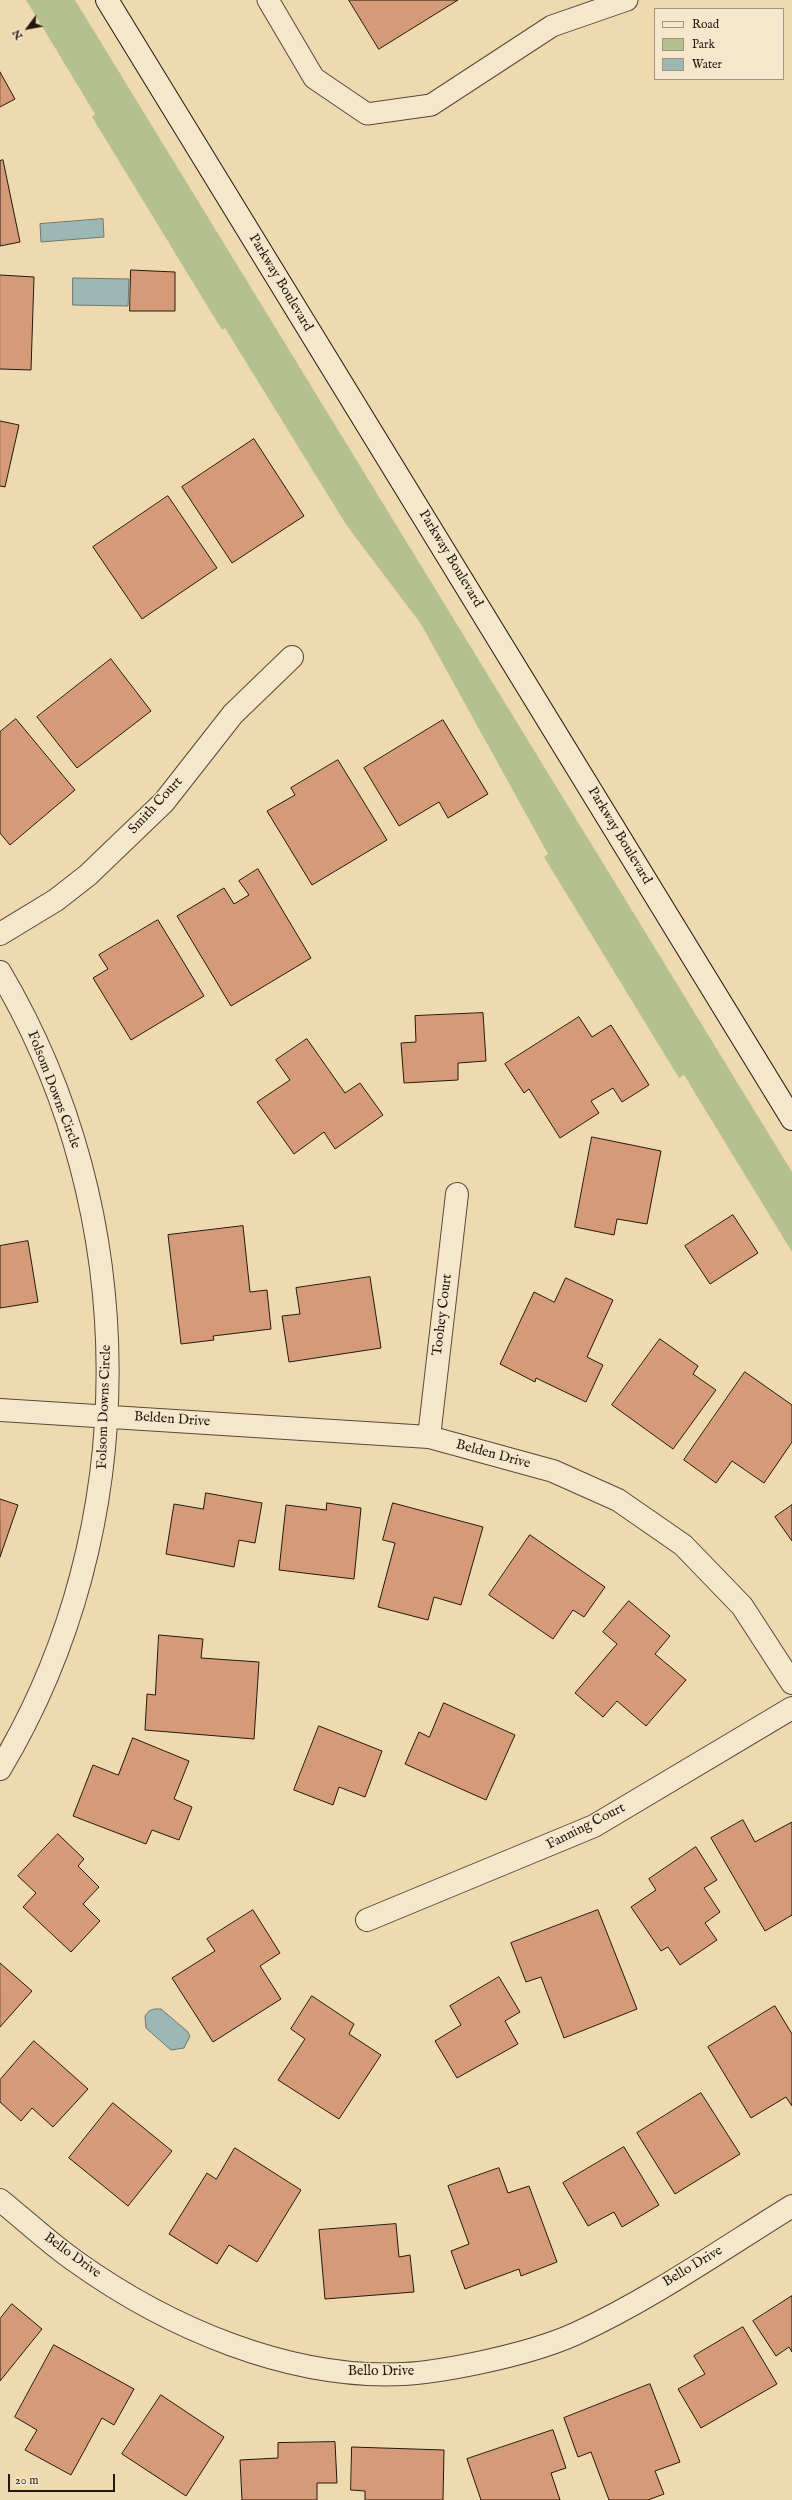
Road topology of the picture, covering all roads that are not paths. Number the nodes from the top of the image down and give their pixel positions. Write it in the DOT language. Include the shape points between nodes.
graph roads {
  1 [pos="107,0"];
  2 [pos="268,0"];
  3 [pos="627,0"];
  4 [pos="292,657"];
  5 [pos="0,934"];
  6 [pos="0,972"];
  7 [pos="792,1119"];
  8 [pos="457,1194"];
  9 [pos="0,1410"];
  10 [pos="107,1416"];
  11 [pos="429,1437"];
  12 [pos="792,1683"];
  13 [pos="792,1708"];
  14 [pos="0,1769"];
  15 [pos="367,1920"];
  16 [pos="0,2200"];
  17 [pos="792,2206"];
  1 -- 7 [label="street, Parkway Boulevard"];
  2 -- 3 [label="lane" via="314,78 367,114 431,105 552,26"];
  4 -- 5 [label="street, Smith Court" via="233,714 164,802 88,875 56,900"];
  6 -- 10 [label="street, Folsom Downs Circle" via="44,1059 79,1160 94,1222 104,1281 109,1359"];
  8 -- 11 [label="street, Toohey Court"];
  9 -- 10 [label="street, Belden Drive"];
  10 -- 11 [label="street, Belden Drive"];
  10 -- 14 [label="street, Folsom Downs Circle" via="102,1475 82,1576 60,1643 35,1704"];
  11 -- 12 [label="street, Belden Drive" via="553,1471 618,1500 683,1545 742,1606"];
  13 -- 15 [label="street, Fanning Court" via="594,1826"];
  16 -- 17 [label="street, Bello Drive" via="75,2262 148,2306 220,2342 281,2361 335,2370 404,2374 463,2366 520,2354 574,2334 624,2309"];
}
